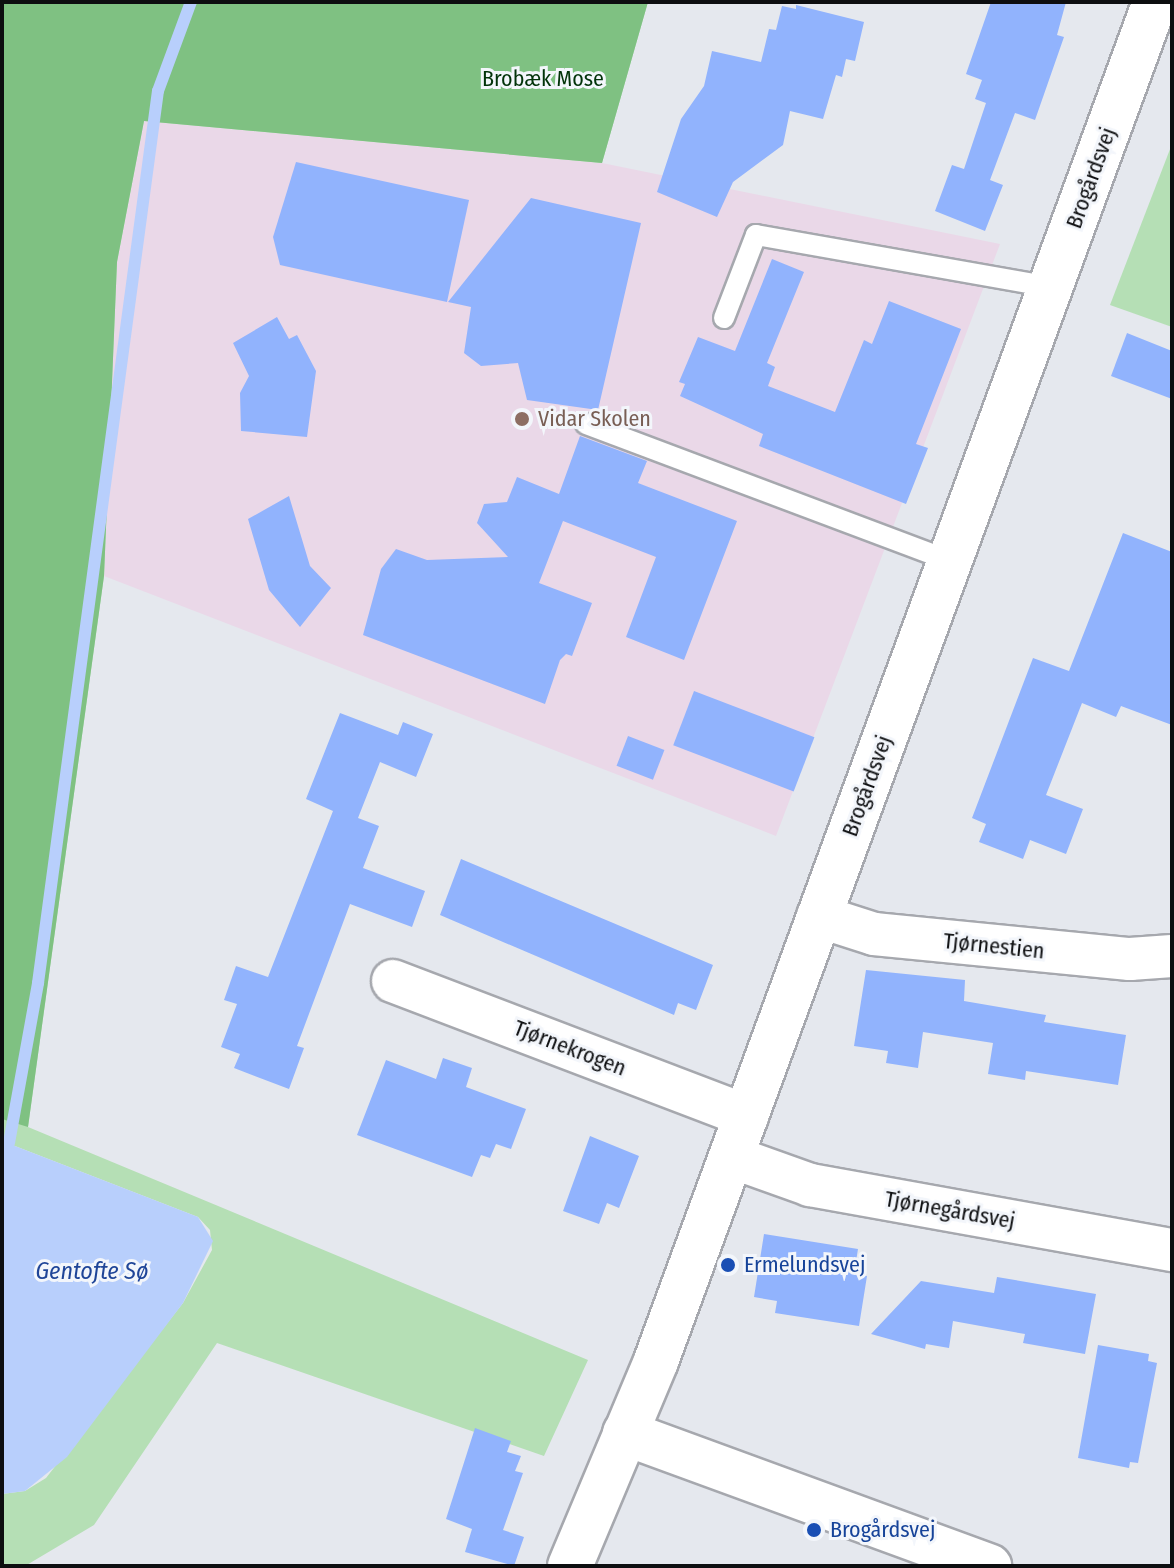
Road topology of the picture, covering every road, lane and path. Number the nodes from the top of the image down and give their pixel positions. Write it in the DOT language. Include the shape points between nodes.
graph roads {
  1 [pos="1155,2"];
  2 [pos="1051,287"];
  3 [pos="724,318"];
  4 [pos="586,424"];
  5 [pos="951,561"];
  6 [pos="818,916"];
  7 [pos="1161,955"];
  8 [pos="393,981"];
  9 [pos="747,1116"];
  10 [pos="732,1157"];
  11 [pos="1172,1250"];
  12 [pos="625,1433"];
  13 [pos="570,1566"];
  14 [pos="989,1566"];
  1 -- 2 [label="street, Brogårdsvej"];
  2 -- 3 [label="lane" via="756,235"];
  2 -- 5 [label="street, Brogårdsvej"];
  4 -- 5 [label="lane"];
  5 -- 6 [label="street, Brogårdsvej"];
  6 -- 7 [label="street, Tjørnestien" via="874,934 1130,959"];
  6 -- 9 [label="street, Brogårdsvej"];
  8 -- 9 [label="street, Tjørnekrogen"];
  9 -- 10 [label="street, Brogårdsvej"];
  10 -- 11 [label="street, Tjørnegårdsvej" via="810,1185"];
  10 -- 12 [label="street, Brogårdsvej"];
  12 -- 13 [label="street, Brogårdsvej"];
  12 -- 14 [label="street"];
}
